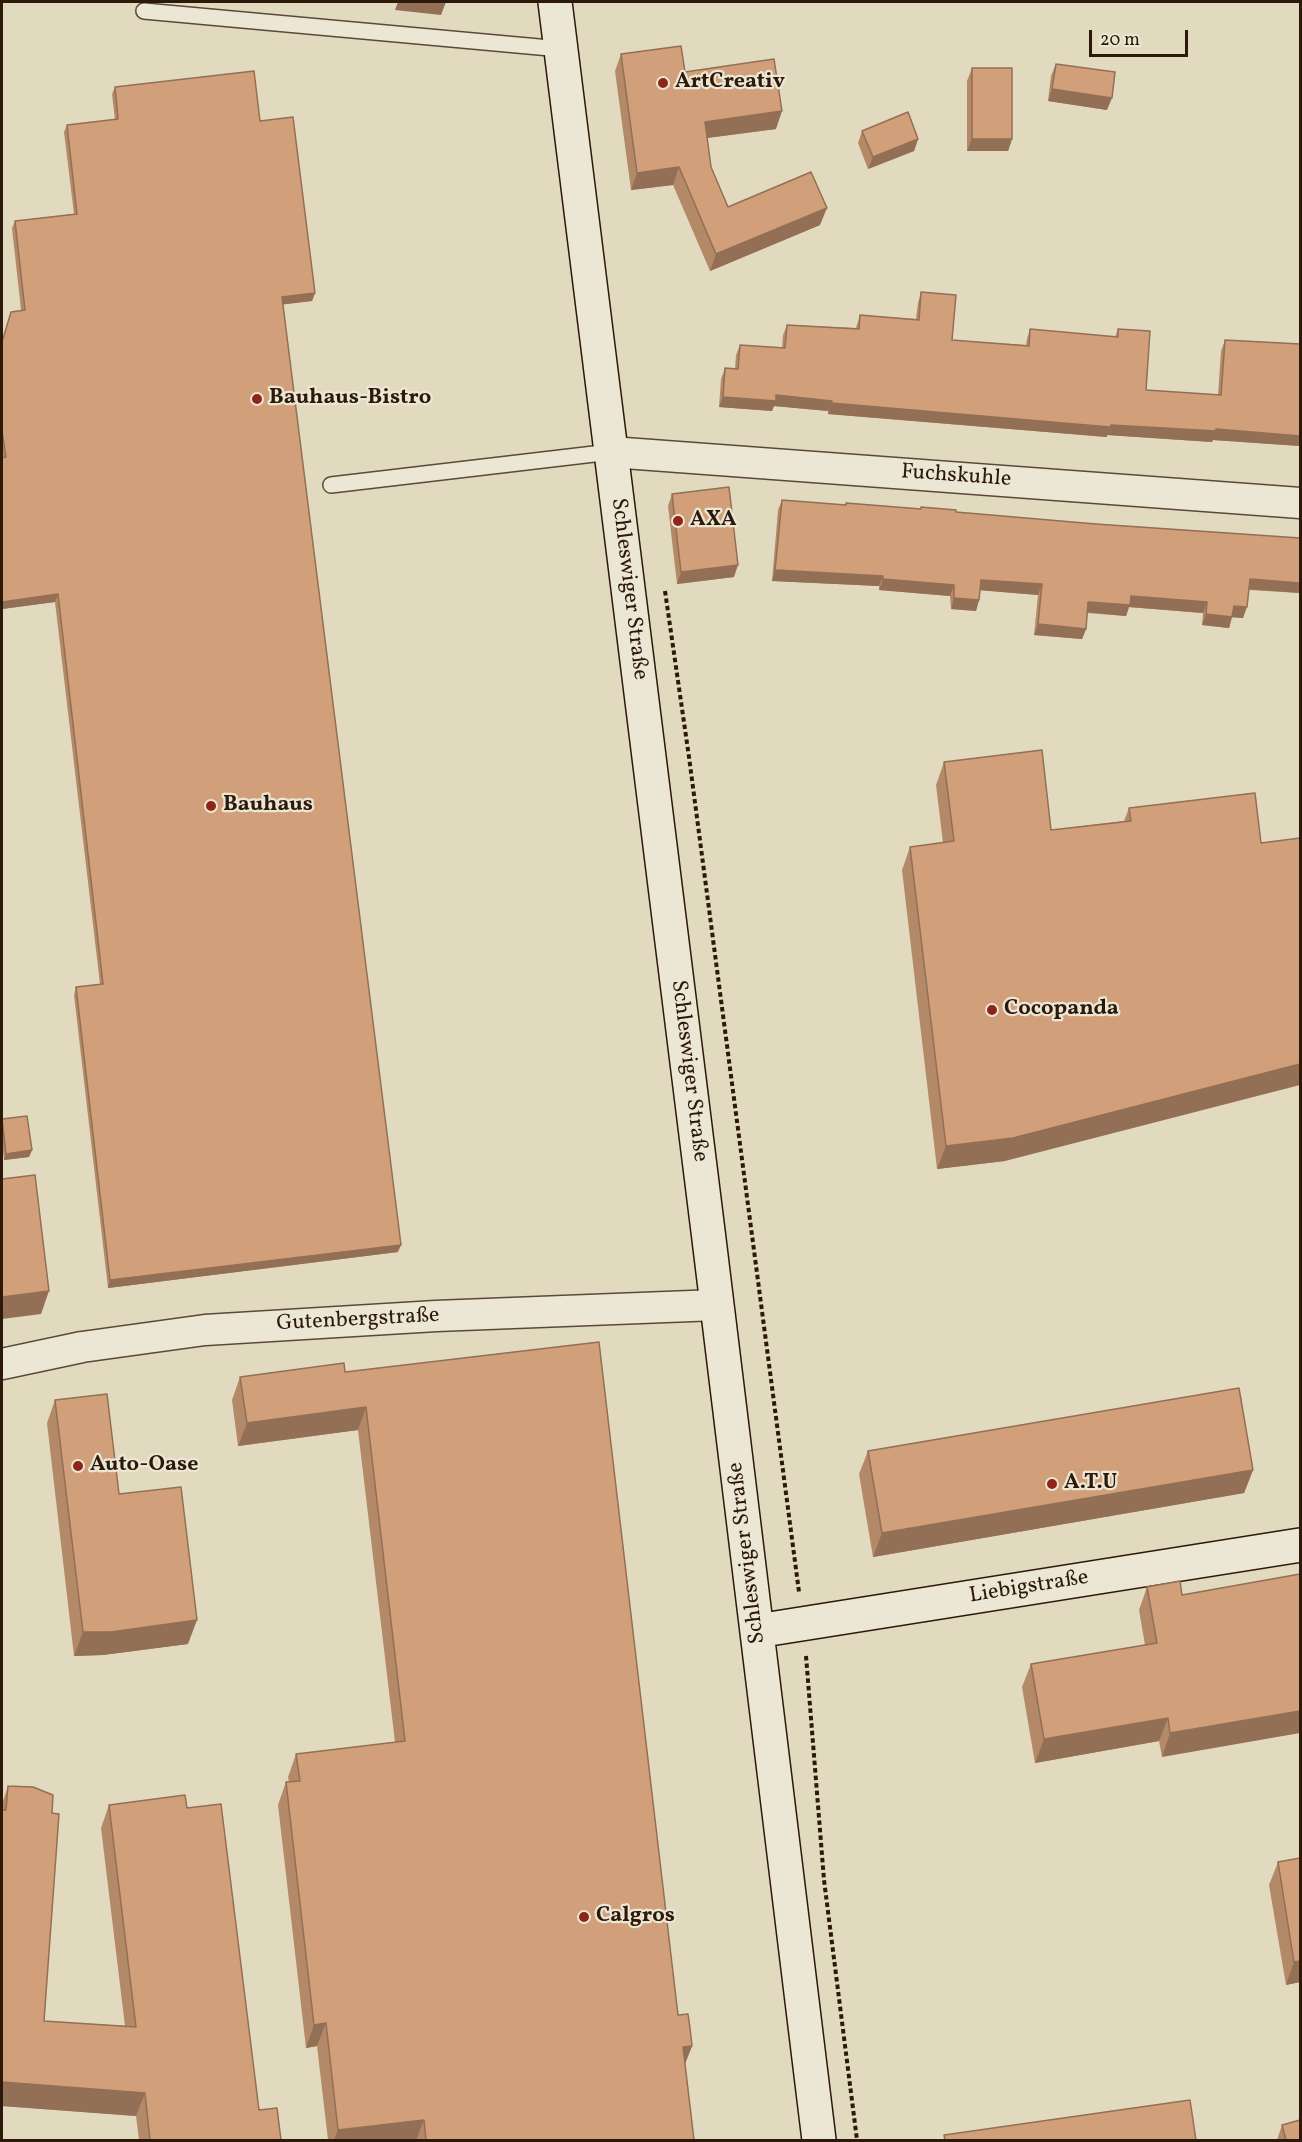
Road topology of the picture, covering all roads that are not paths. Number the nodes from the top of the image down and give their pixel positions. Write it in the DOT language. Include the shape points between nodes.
graph roads {
  1 [pos="555,2"];
  2 [pos="144,11"];
  3 [pos="561,49"];
  4 [pos="611,452"];
  5 [pos="331,485"];
  6 [pos="1300,503"];
  7 [pos="717,1305"];
  8 [pos="2,1364"];
  9 [pos="1300,1545"];
  10 [pos="757,1631"];
  11 [pos="819,2140"];
  1 -- 3 [label="main road, Schleswiger Straße"];
  2 -- 3 [label="lane"];
  3 -- 4 [label="main road, Schleswiger Straße"];
  4 -- 5 [label="lane"];
  4 -- 6 [label="street, Fuchskuhle"];
  4 -- 7 [label="main road, Schleswiger Straße"];
  7 -- 8 [label="street, Gutenbergstraße" via="205,1330 82,1347"];
  7 -- 10 [label="main road, Schleswiger Straße"];
  9 -- 10 [label="main road, Liebigstraße"];
  10 -- 11 [label="main road, Schleswiger Straße"];
}
